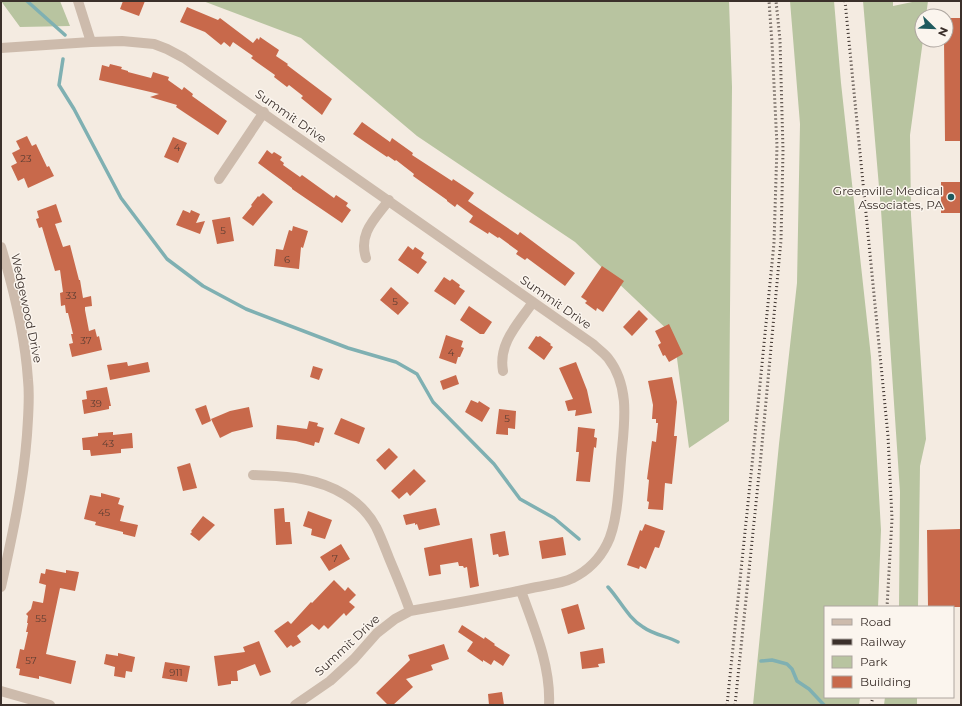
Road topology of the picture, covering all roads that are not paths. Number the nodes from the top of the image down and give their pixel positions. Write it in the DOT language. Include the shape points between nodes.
graph roads {
  1 [pos="78,1"];
  2 [pos="91,42"];
  3 [pos="1,48"];
  4 [pos="264,112"];
  5 [pos="219,179"];
  6 [pos="389,200"];
  7 [pos="1,247"];
  8 [pos="366,258"];
  9 [pos="533,302"];
  10 [pos="503,371"];
  11 [pos="253,475"];
  12 [pos="1,587"];
  13 [pos="521,591"];
  14 [pos="410,611"];
  15 [pos="1,691"];
  16 [pos="50,705"];
  17 [pos="295,705"];
  18 [pos="549,705"];
  1 -- 2 [label="street"];
  2 -- 3 [label="street, Summit Drive"];
  2 -- 4 [label="street, Summit Drive" via="122,41 154,44 167,49"];
  4 -- 5 [label="street"];
  4 -- 6 [label="street, Summit Drive"];
  6 -- 8 [label="street" via="365,232 363,250"];
  6 -- 9 [label="street, Summit Drive"];
  7 -- 12 [label="street, Wedgewood Drive" via="19,317 28,381 25,462"];
  9 -- 10 [label="street" via="506,341 502,353"];
  9 -- 13 [label="street, Summit Drive" via="593,344 608,359 623,389 625,403 613,529 607,544 591,567 572,578"];
  11 -- 14 [label="street" via="281,476 320,483 336,489 357,504 376,526"];
  13 -- 14 [label="street, Summit Drive"];
  13 -- 18 [label="street" via="543,657"];
  14 -- 17 [label="street, Summit Drive" via="377,633 330,681"];
  15 -- 16 [label="street"];
}
